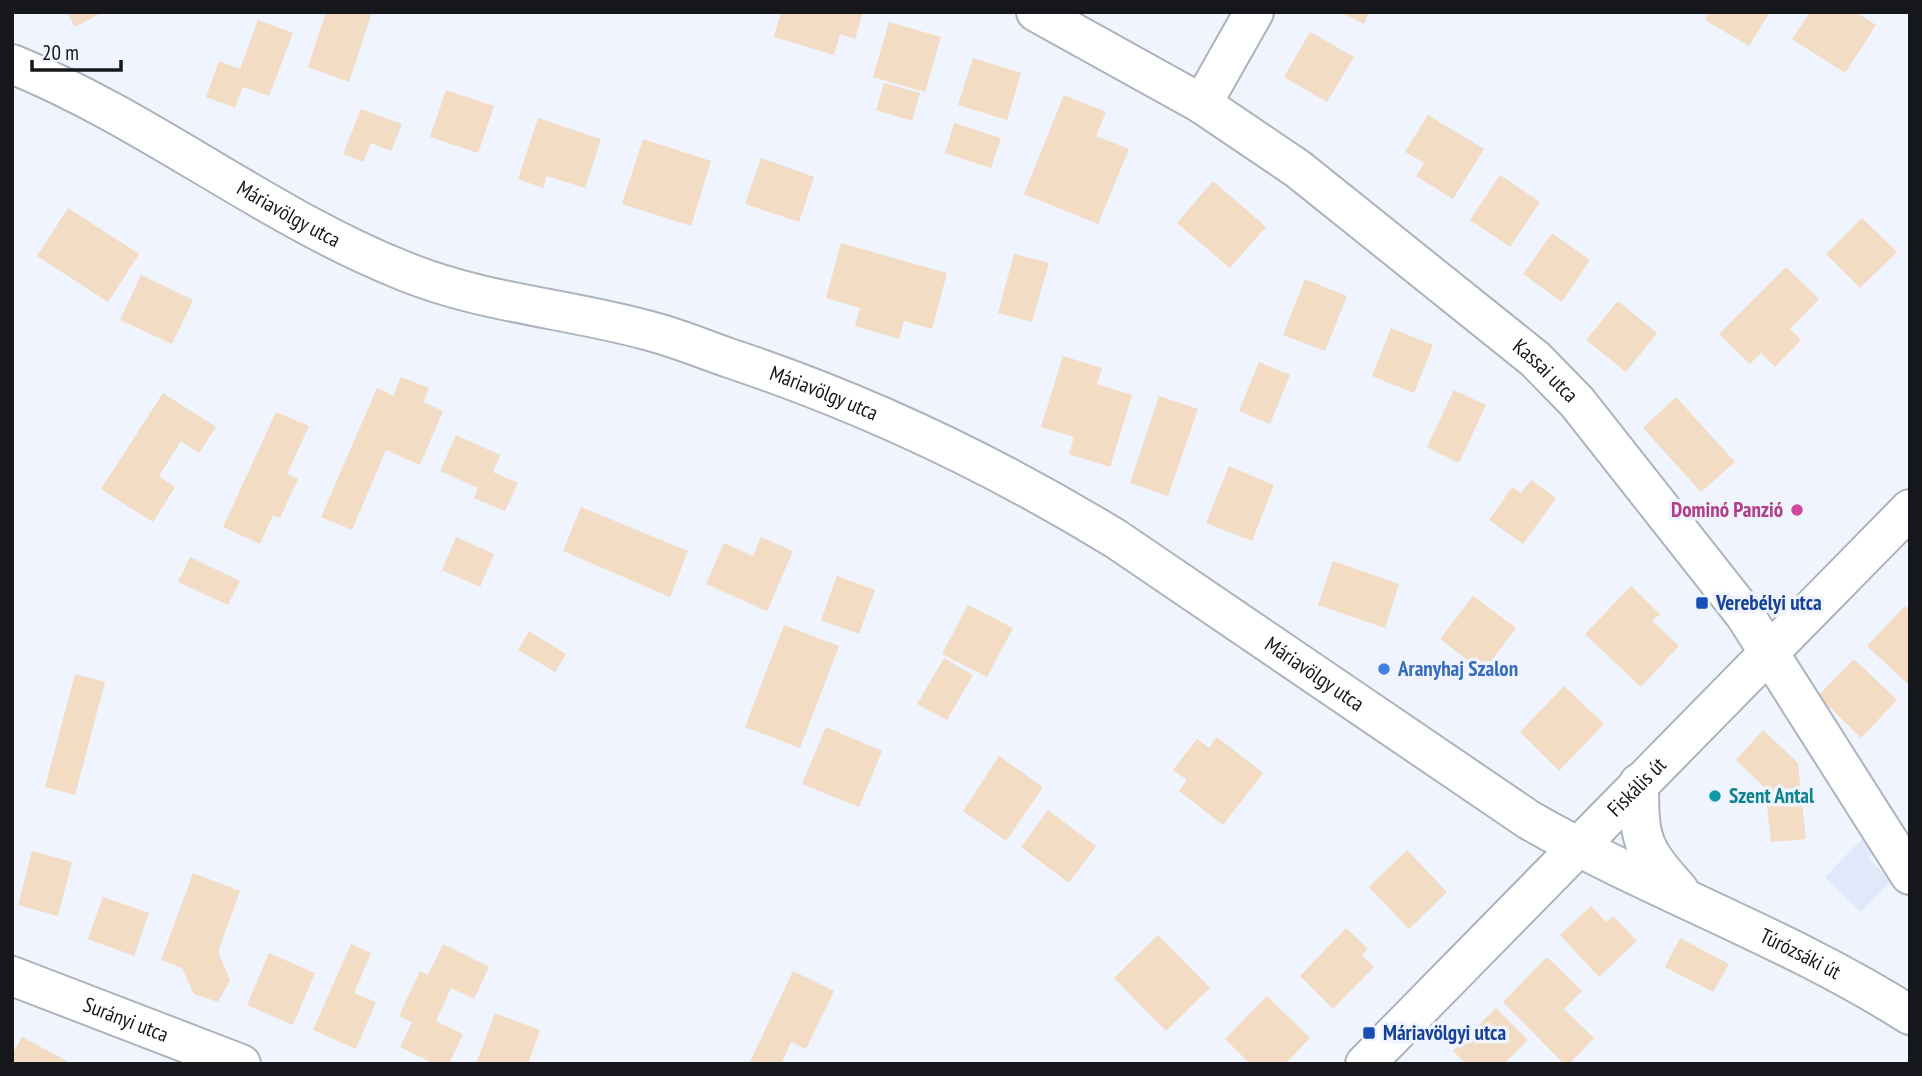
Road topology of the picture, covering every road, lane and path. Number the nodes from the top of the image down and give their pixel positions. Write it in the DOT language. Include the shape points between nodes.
graph roads {
  1 [pos="1036,12"];
  2 [pos="1254,12"];
  3 [pos="12,64"];
  4 [pos="1202,104"];
  5 [pos="1910,509"];
  6 [pos="1769,651"];
  7 [pos="1639,783"];
  8 [pos="1577,847"];
  9 [pos="1910,875"];
  10 [pos="1688,900"];
  11 [pos="12,976"];
  12 [pos="1910,1015"];
  13 [pos="241,1064"];
  14 [pos="1365,1064"];
  1 -- 4 [label="street, Kassai utca"];
  2 -- 4 [label="street"];
  3 -- 8 [label="street, Máriavölgy utca" via="100,104 339,243 403,271 477,296 646,330 796,380 980,462 1116,540 1518,812"];
  4 -- 6 [label="street, Kassai utca" via="1298,169 1535,359 1623,458"];
  5 -- 6 [label="street, Fiskális út"];
  6 -- 7 [label="street, Fiskális út"];
  6 -- 9 [label="street, Kassai utca"];
  7 -- 8 [label="street, Fiskális út"];
  7 -- 10 [label="street, Túrózsáki út" via="1643,843"];
  8 -- 10 [label="street, Túrózsáki út"];
  8 -- 14 [label="street, Fiskális út"];
  10 -- 12 [label="street, Túrózsáki út"];
  11 -- 13 [label="street, Surányi utca"];
}
